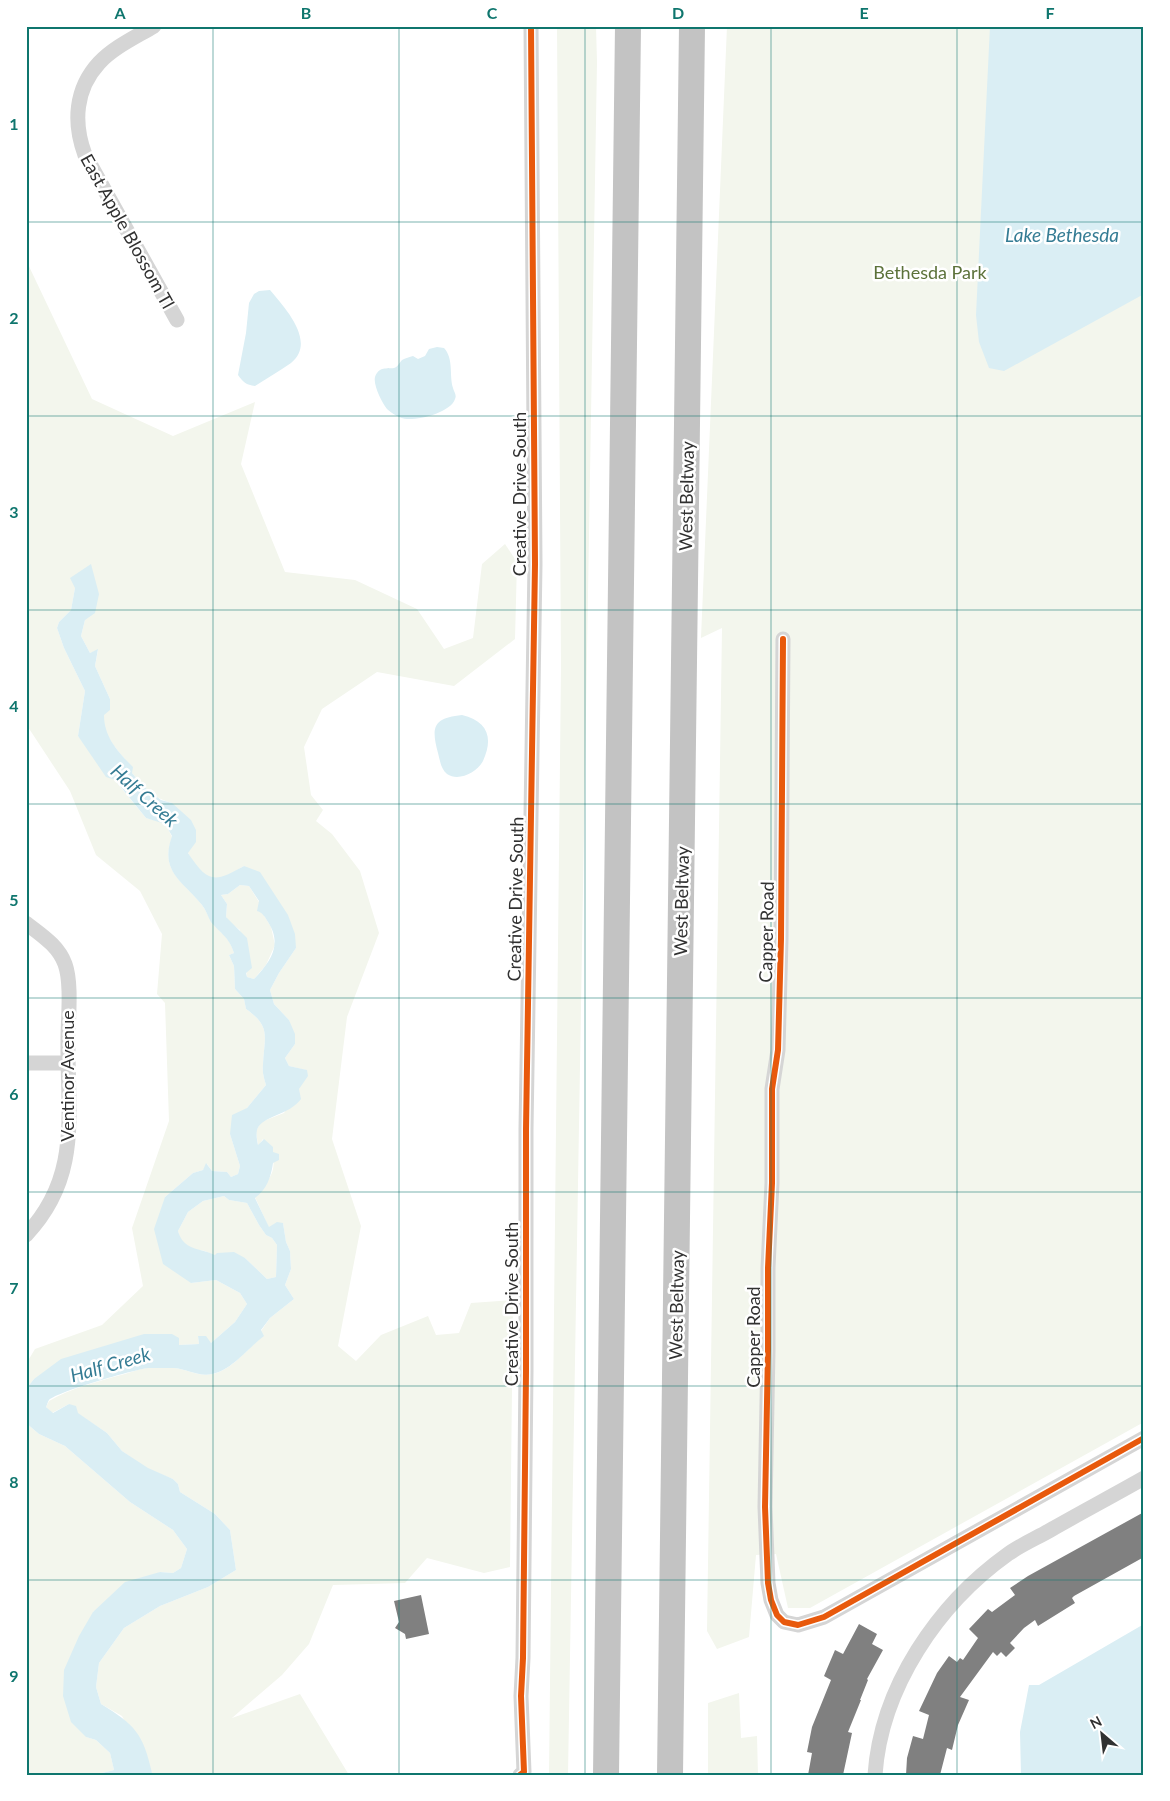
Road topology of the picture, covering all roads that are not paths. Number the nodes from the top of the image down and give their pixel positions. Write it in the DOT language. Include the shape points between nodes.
graph roads {
  1 [pos="154,26"];
  2 [pos="532,26"];
  3 [pos="626,26"];
  4 [pos="692,26"];
  5 [pos="177,320"];
  6 [pos="783,639"];
  7 [pos="26,923"];
  8 [pos="67,1063"];
  9 [pos="26,1064"];
  10 [pos="26,1235"];
  11 [pos="1144,1438"];
  12 [pos="1144,1478"];
  13 [pos="522,1773"];
  14 [pos="606,1775"];
  15 [pos="670,1775"];
  16 [pos="875,1775"];
  1 -- 5 [label="street, East Apple Blossom Tl" via="99,63 80,98 77,118 85,154"];
  2 -- 13 [label="street, Creative Drive South" via="535,511 526,1129"];
  3 -- 14 [label="highway"];
  4 -- 15 [label="highway, West Beltway"];
  6 -- 11 [label="street, Capper Road" via="781,939 778,1050 772,1089 766,1507 768,1583 777,1615 784,1622 798,1625 824,1617"];
  7 -- 8 [label="street, Ventinor Avenue" via="60,953 65,966 68,981"];
  8 -- 9 [label="street"];
  8 -- 10 [label="street, Ventinor Avenue" via="70,1123 62,1176 49,1205"];
  12 -- 16 [label="street" via="1010,1553 962,1593 918,1648 900,1681 880,1742"];
}
